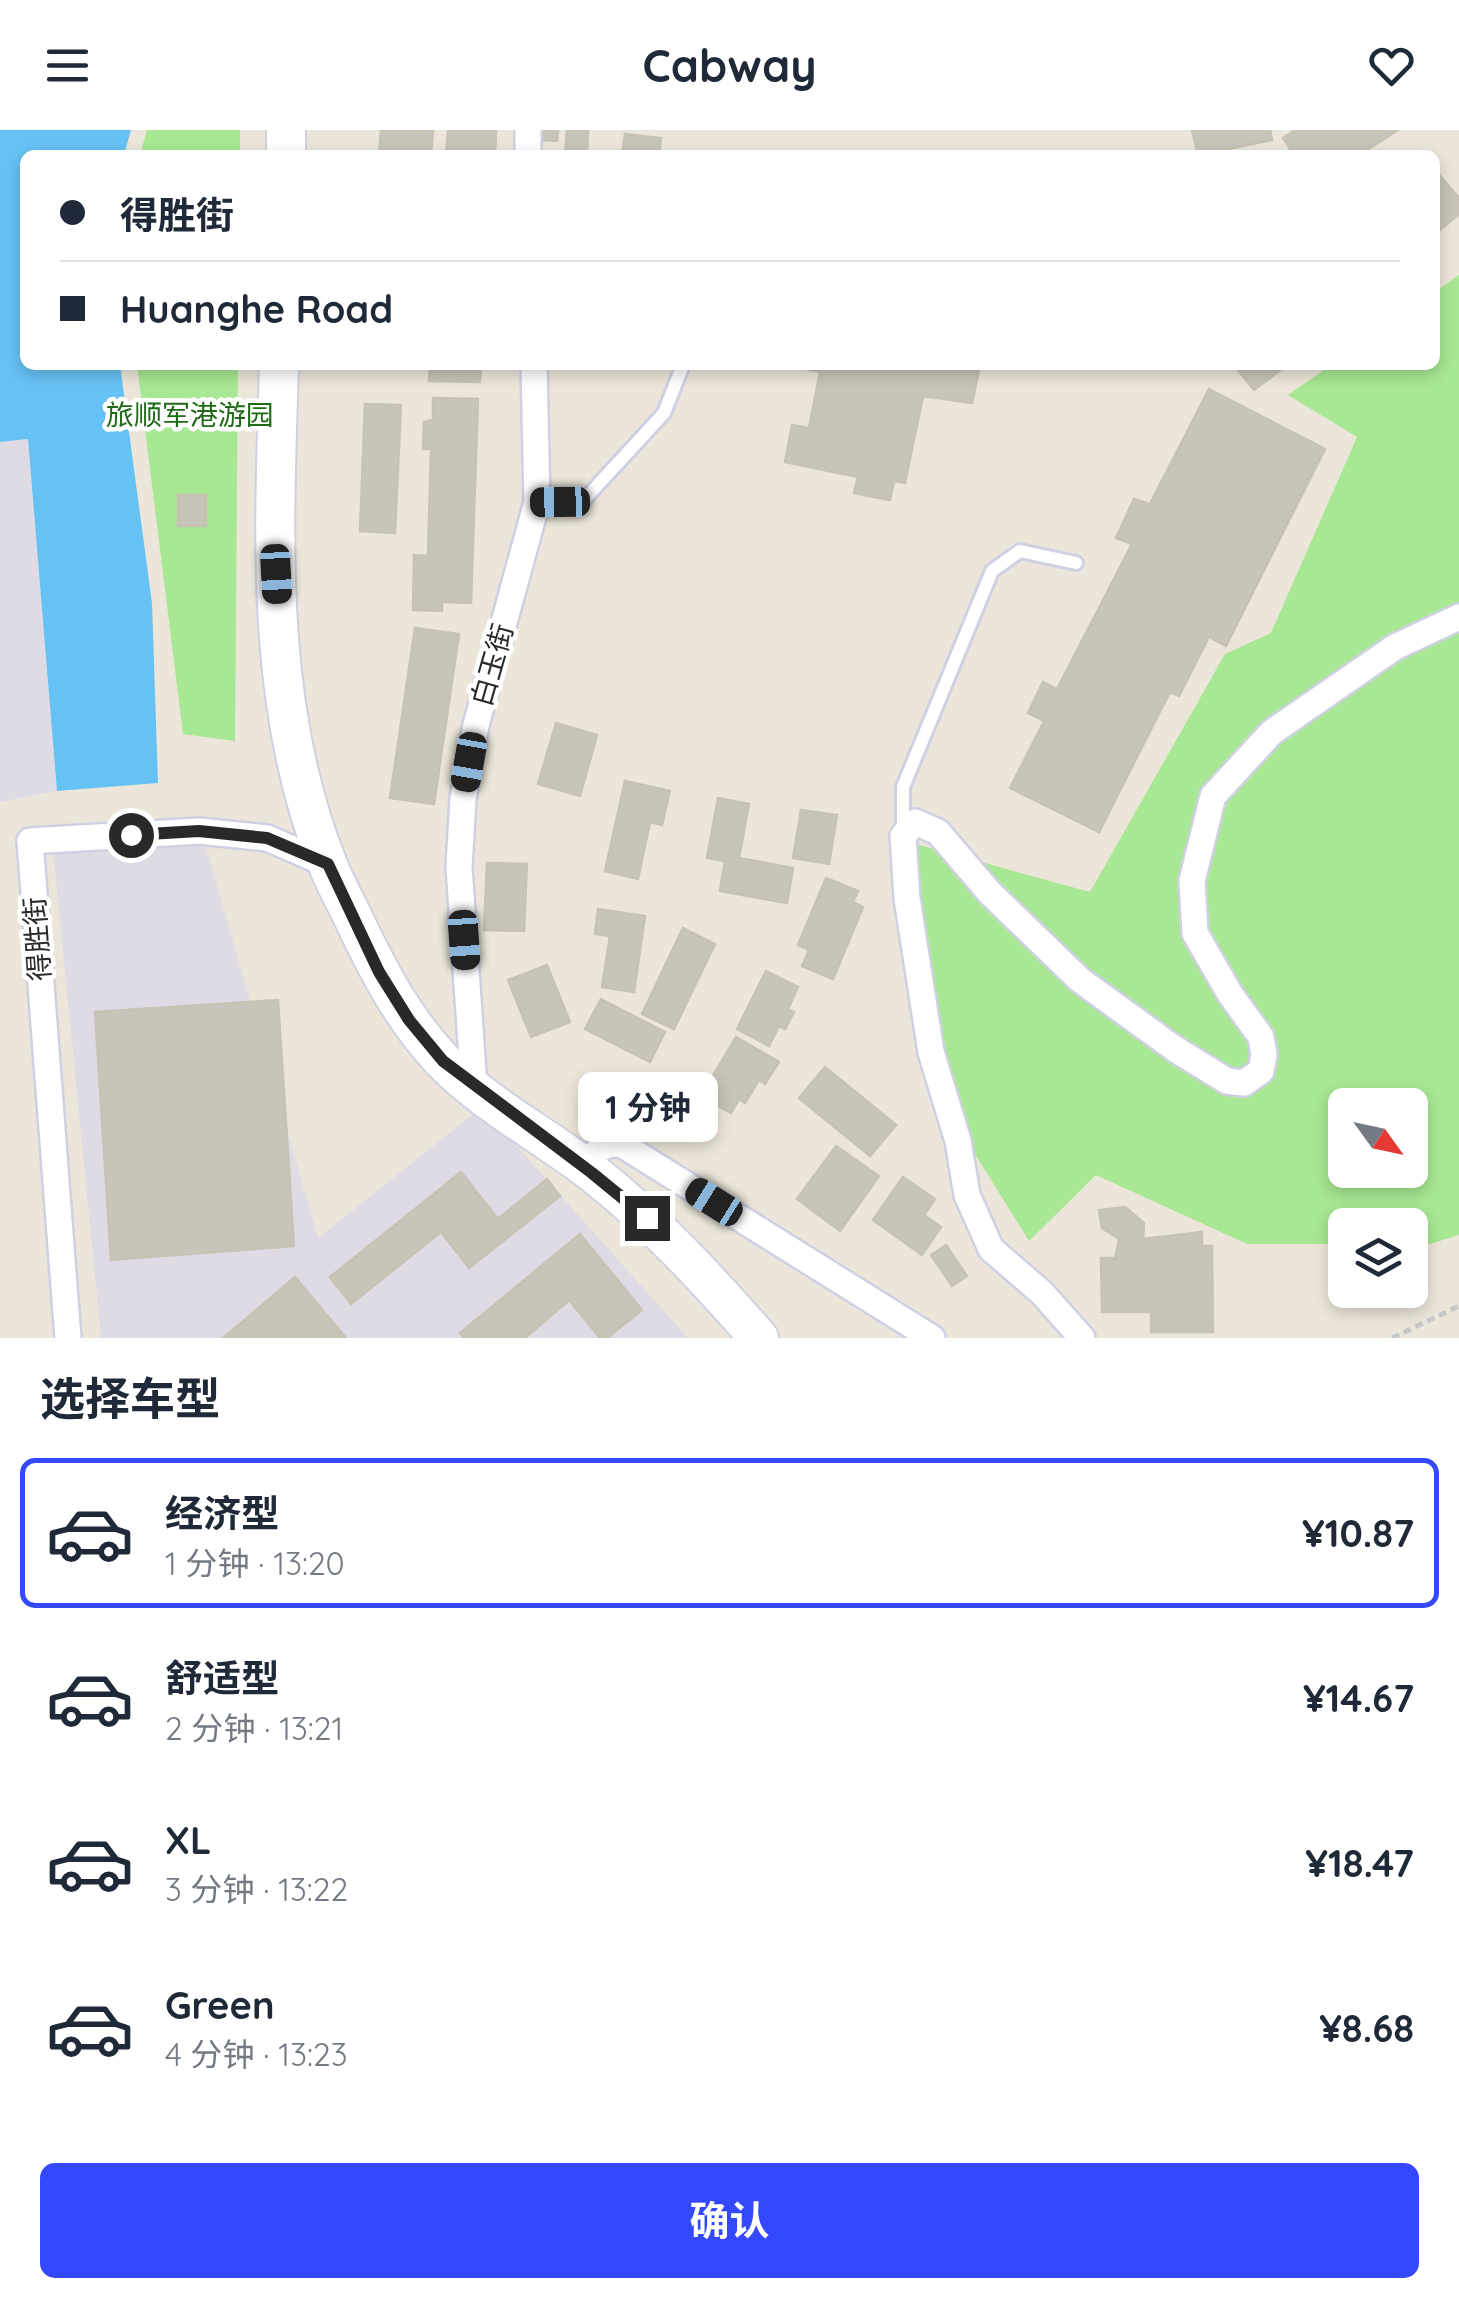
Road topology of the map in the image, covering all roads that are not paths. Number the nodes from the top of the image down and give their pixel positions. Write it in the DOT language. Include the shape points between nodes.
graph roads {
  1 [pos="279,370"];
  2 [pos="534,370"];
  3 [pos="681,370"];
  4 [pos="537,502"];
  5 [pos="1076,563"];
  6 [pos="1459,617"];
  7 [pos="903,836"];
  8 [pos="328,864"];
  9 [pos="474,1087"];
  10 [pos="592,1173"];
  11 [pos="68,1338"];
  12 [pos="759,1338"];
  13 [pos="932,1338"];
  14 [pos="1082,1338"];
  1 -- 8 [label="main road" via="279,646 294,753"];
  2 -- 4 [label="street, 白玉街"];
  3 -- 4 [label="lane" via="664,413 583,501"];
  4 -- 9 [label="street, 白玉街" via="476,725 463,799 460,867"];
  5 -- 7 [label="lane" via="1020,551 992,571 903,787"];
  6 -- 7 [label="street" via="1395,647 1272,732 1213,796 1192,881 1195,932 1261,1037 1260,1072 1244,1083 1227,1081 1175,1050 1080,980 938,832 915,822"];
  7 -- 14 [label="street" via="931,1052 967,1196 991,1249"];
  8 -- 9 [label="main road" via="409,1020"];
  8 -- 11 [label="street, 得胜街" via="267,838 199,831 30,842"];
  9 -- 10 [label="main road"];
  10 -- 12 [label="main road" via="647,1218"];
  10 -- 13 [label="street" via="596,1150 621,1144"];
}
